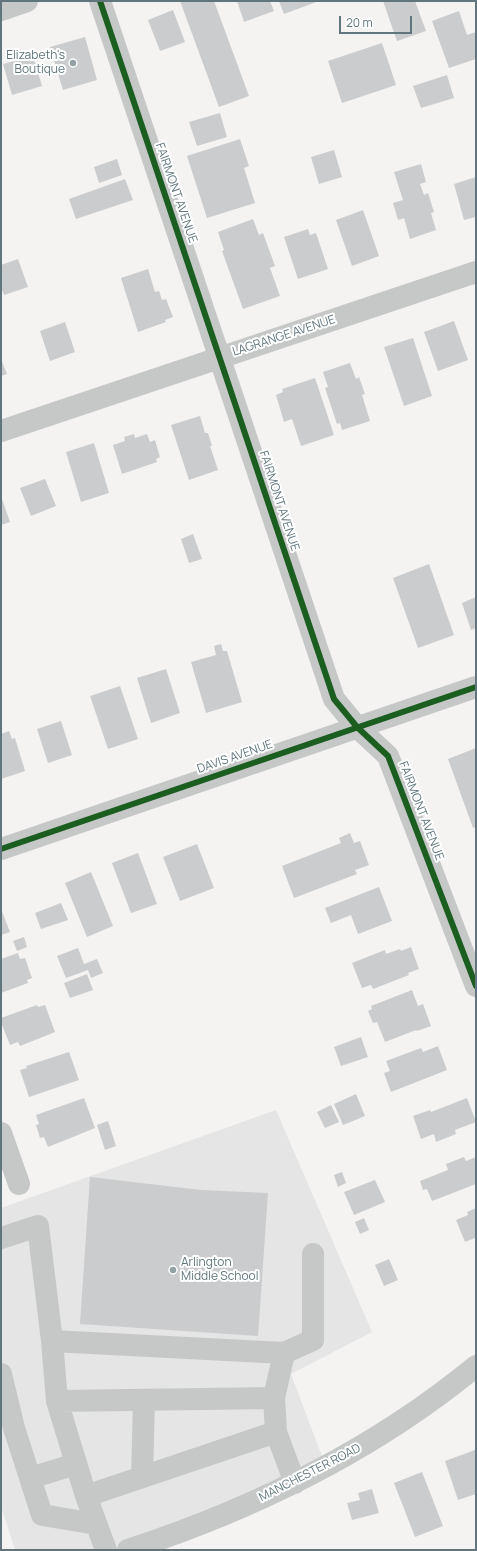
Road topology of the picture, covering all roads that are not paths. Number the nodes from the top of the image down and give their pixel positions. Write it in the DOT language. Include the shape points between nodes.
graph roads {
  1 [pos="27,1"];
  2 [pos="100,1"];
  3 [pos="1,10"];
  4 [pos="476,272"];
  5 [pos="220,358"];
  6 [pos="1,431"];
  7 [pos="476,687"];
  8 [pos="357,727"];
  9 [pos="1,850"];
  10 [pos="476,986"];
  11 [pos="1,1132"];
  12 [pos="19,1184"];
  13 [pos="1,1238"];
  14 [pos="313,1254"];
  15 [pos="52,1340"];
  16 [pos="284,1353"];
  17 [pos="476,1366"];
  18 [pos="1,1374"];
  19 [pos="274,1398"];
  20 [pos="144,1400"];
  21 [pos="57,1401"];
  22 [pos="276,1432"];
  23 [pos="76,1464"];
  24 [pos="142,1477"];
  25 [pos="30,1478"];
  26 [pos="295,1482"];
  27 [pos="86,1496"];
  28 [pos="96,1524"];
  29 [pos="106,1550"];
  30 [pos="128,1550"];
  1 -- 3 [label="street"];
  2 -- 5 [label="street, FAIRMONT AVENUE"];
  4 -- 5 [label="street, LAGRANGE AVENUE"];
  5 -- 6 [label="street, LAGRANGE AVENUE"];
  5 -- 8 [label="street, FAIRMONT AVENUE" via="334,699"];
  7 -- 8 [label="street, DAVIS AVENUE"];
  8 -- 9 [label="street, DAVIS AVENUE"];
  8 -- 10 [label="street, FAIRMONT AVENUE" via="388,756"];
  11 -- 12 [label="street"];
  13 -- 15 [label="street" via="38,1226"];
  14 -- 16 [label="street" via="313,1340"];
  15 -- 16 [label="street"];
  15 -- 21 [label="street"];
  16 -- 19 [label="street"];
  17 -- 26 [label="street, MANCHESTER ROAD" via="433,1400 393,1426 326,1467"];
  18 -- 25 [label="street"];
  19 -- 20 [label="street"];
  19 -- 22 [label="street"];
  20 -- 21 [label="street"];
  20 -- 24 [label="street"];
  21 -- 23 [label="street"];
  22 -- 24 [label="street"];
  22 -- 26 [label="street"];
  23 -- 25 [label="street"];
  23 -- 27 [label="street"];
  24 -- 27 [label="street"];
  25 -- 28 [label="street" via="42,1515"];
  26 -- 30 [label="street, MANCHESTER ROAD" via="199,1525"];
  27 -- 28 [label="street"];
  28 -- 29 [label="street"];
}
